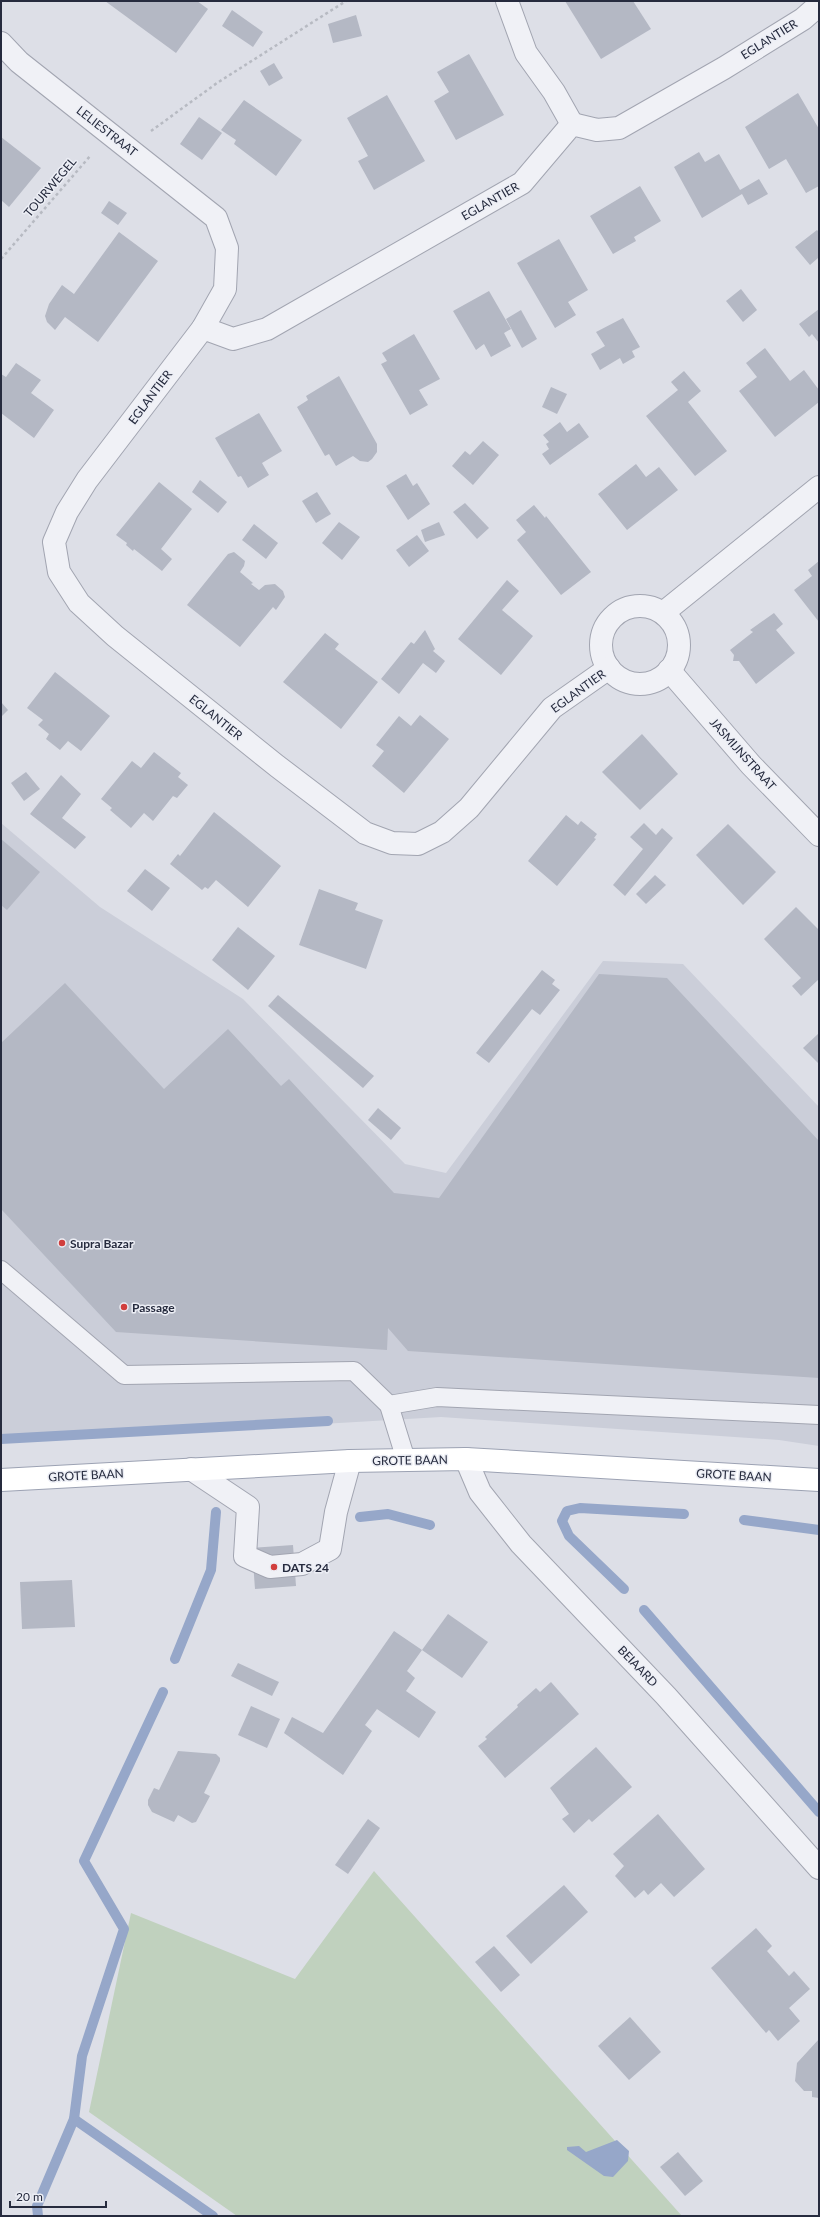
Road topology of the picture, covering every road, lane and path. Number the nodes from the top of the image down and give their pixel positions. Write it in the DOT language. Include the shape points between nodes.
graph roads {
  1 [pos="346,1"];
  2 [pos="507,1"];
  3 [pos="819,5"];
  4 [pos="1,43"];
  5 [pos="572,124"];
  6 [pos="124,144"];
  7 [pos="216,218"];
  8 [pos="1,259"];
  9 [pos="202,328"];
  10 [pos="819,487"];
  11 [pos="663,613"];
  12 [pos="609,668"];
  13 [pos="669,670"];
  14 [pos="819,835"];
  15 [pos="1,1270"];
  16 [pos="389,1405"];
  17 [pos="819,1415"];
  18 [pos="406,1460"];
  19 [pos="466,1460"];
  20 [pos="350,1462"];
  21 [pos="191,1469"];
  22 [pos="1,1480"];
  23 [pos="819,1480"];
  24 [pos="819,1868"];
  1 -- 6 [label="path, TOURWEGEL" via="217,83 152,130"];
  2 -- 5 [label="street" via="526,53 554,92"];
  3 -- 5 [label="street, EGLANTIER" via="803,19 724,68 619,128 597,130"];
  4 -- 6 [label="street, LELIESTRAAT" via="19,62"];
  5 -- 9 [label="street, EGLANTIER" via="522,183 267,329 233,339"];
  6 -- 7 [label="street, LELIESTRAAT"];
  6 -- 8 [label="path, TOURWEGEL" via="88,156"];
  7 -- 9 [label="street, EGLANTIER" via="227,248 225,289"];
  9 -- 12 [label="street, EGLANTIER" via="88,480 67,512 54,542 59,572 80,603 115,636 365,833 392,843 418,844 442,832 469,808 552,708"];
  10 -- 11 [label="street"];
  11 -- 12 [label="street" via="645,606 629,607 616,613 606,625 602,638 601,648"];
  11 -- 13 [label="street" via="670,620 678,636 676,660"];
  12 -- 13 [label="street" via="619,677 632,683 654,681"];
  13 -- 14 [label="street, JASMIJNSTRAAT" via="751,765"];
  15 -- 16 [label="lane" via="124,1375 354,1371"];
  16 -- 17 [label="lane" via="437,1398"];
  16 -- 18 [label="lane"];
  18 -- 19 [label="main road, GROTE BAAN"];
  18 -- 20 [label="main road, GROTE BAAN"];
  19 -- 23 [label="main road, GROTE BAAN"];
  19 -- 24 [label="street, BEIAARD" via="480,1492 521,1544 666,1696"];
  20 -- 21 [label="main road, GROTE BAAN"];
  20 -- 21 [label="street" via="336,1512 330,1549 302,1564 270,1567 245,1556 248,1507"];
  21 -- 22 [label="main road, GROTE BAAN"];
}
